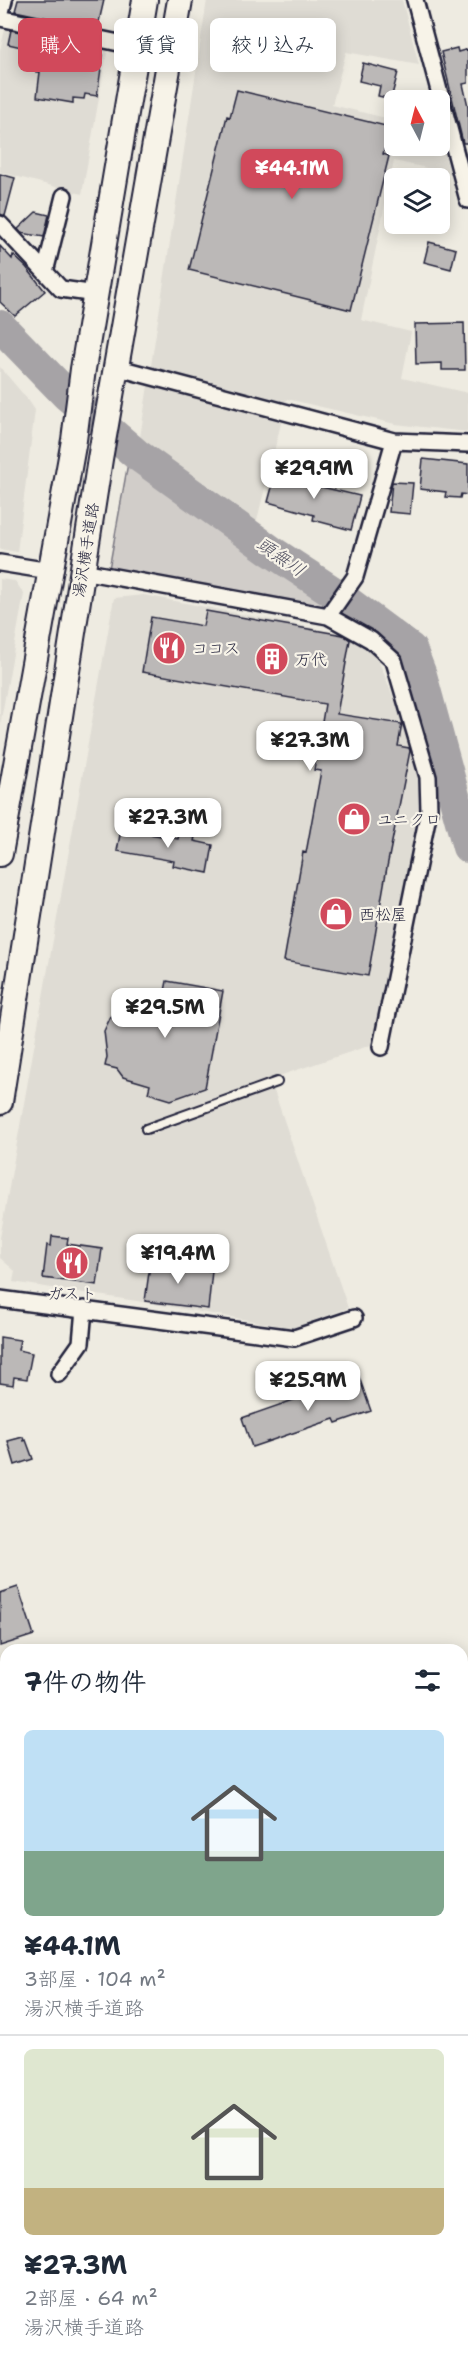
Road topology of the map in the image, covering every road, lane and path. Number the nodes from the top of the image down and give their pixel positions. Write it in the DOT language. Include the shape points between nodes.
graph roads {
  1 [pos="4,0"];
  2 [pos="145,0"];
  3 [pos="180,0"];
  4 [pos="415,0"];
  5 [pos="0,17"];
  6 [pos="142,18"];
  7 [pos="114,42"];
  8 [pos="134,72"];
  9 [pos="461,143"];
  10 [pos="64,196"];
  11 [pos="468,200"];
  12 [pos="0,224"];
  13 [pos="45,272"];
  14 [pos="96,294"];
  15 [pos="115,367"];
  16 [pos="394,441"];
  17 [pos="468,444"];
  18 [pos="0,563"];
  19 [pos="50,571"];
  20 [pos="82,571"];
  21 [pos="332,611"];
  22 [pos="0,854"];
  23 [pos="381,1047"];
  24 [pos="277,1082"];
  25 [pos="0,1102"];
  26 [pos="146,1129"];
  27 [pos="0,1299"];
  28 [pos="84,1309"];
  29 [pos="354,1318"];
  30 [pos="59,1374"];
  1 -- 5 [label="street"];
  2 -- 6 [label="highway, 湯沢横手道路"];
  3 -- 15 [label="highway, 湯沢横手道路"];
  4 -- 9 [label="street"];
  5 -- 7 [label="street"];
  8 -- 14 [label="highway, 湯沢横手道路"];
  9 -- 11 [label="street"];
  10 -- 13 [label="street"];
  12 -- 13 [label="street"];
  13 -- 14 [label="street" via="61,289"];
  14 -- 19 [label="highway, 湯沢横手道路"];
  15 -- 16 [label="street"];
  15 -- 20 [label="highway, 湯沢横手道路"];
  16 -- 17 [label="street"];
  16 -- 21 [label="street" via="355,578"];
  18 -- 19 [label="street"];
  19 -- 22 [label="highway, 湯沢横手道路"];
  20 -- 21 [label="street"];
  20 -- 25 [label="highway, 湯沢横手道路"];
  21 -- 23 [label="street" via="394,661 428,777 429,810"];
  24 -- 26 [label="lane"];
  27 -- 28 [label="street"];
  28 -- 29 [label="street" via="294,1338"];
  28 -- 30 [label="street" via="81,1343"];
}
